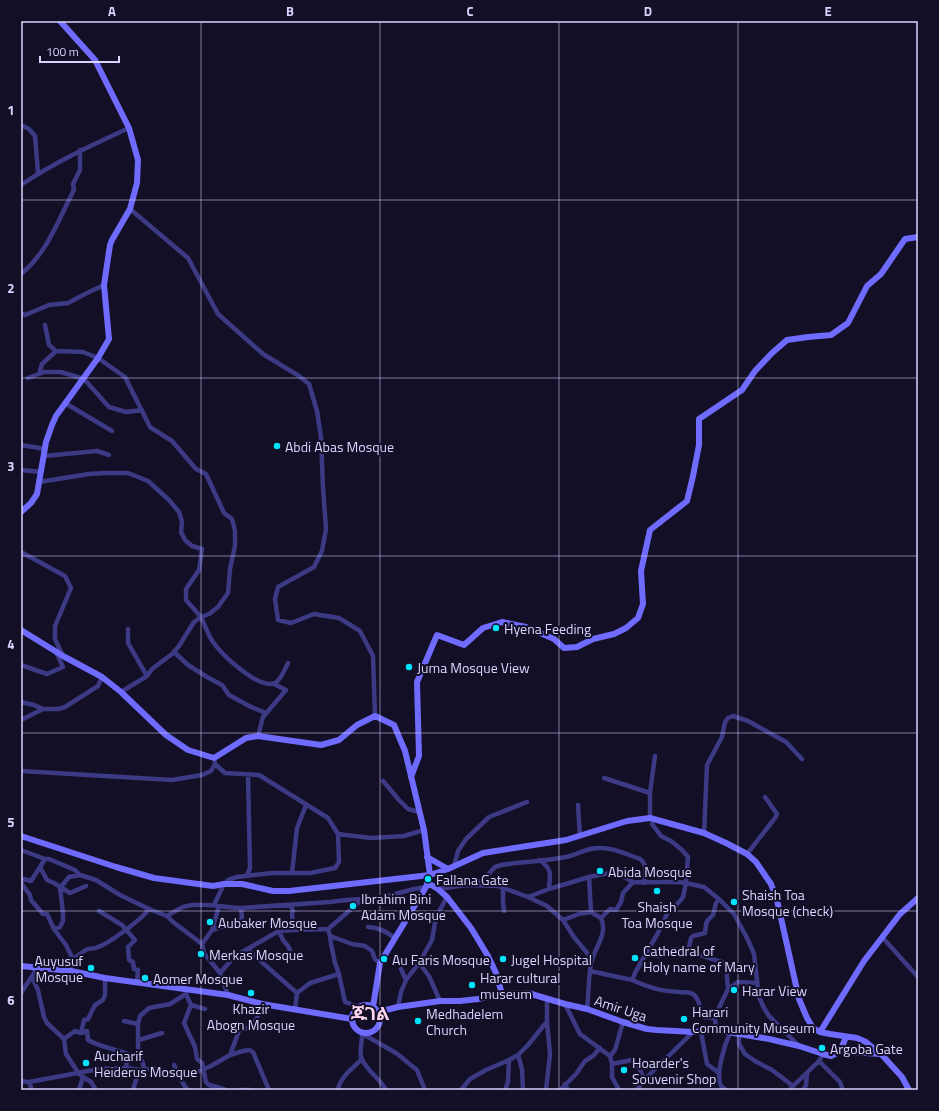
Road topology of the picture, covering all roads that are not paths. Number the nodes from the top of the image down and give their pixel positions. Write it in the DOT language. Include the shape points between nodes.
graph roads {
  1 [pos="60,21"];
  2 [pos="21,125"];
  3 [pos="129,128"];
  4 [pos="80,150"];
  5 [pos="38,173"];
  6 [pos="21,185"];
  7 [pos="130,209"];
  8 [pos="918,236"];
  9 [pos="21,274"];
  10 [pos="104,285"];
  11 [pos="21,313"];
  12 [pos="45,325"];
  13 [pos="56,351"];
  14 [pos="98,358"];
  15 [pos="38,374"];
  16 [pos="28,378"];
  17 [pos="84,379"];
  18 [pos="65,403"];
  19 [pos="142,410"];
  20 [pos="112,431"];
  21 [pos="21,445"];
  22 [pos="44,452"];
  23 [pos="109,455"];
  24 [pos="21,470"];
  25 [pos="40,472"];
  26 [pos="39,482"];
  27 [pos="21,512"];
  28 [pos="21,552"];
  29 [pos="201,617"];
  30 [pos="128,629"];
  31 [pos="21,630"];
  32 [pos="56,651"];
  33 [pos="174,652"];
  34 [pos="63,656"];
  35 [pos="288,663"];
  36 [pos="21,666"];
  37 [pos="147,676"];
  38 [pos="102,677"];
  39 [pos="274,684"];
  40 [pos="121,692"];
  41 [pos="21,702"];
  42 [pos="43,709"];
  43 [pos="266,713"];
  44 [pos="374,716"];
  45 [pos="21,720"];
  46 [pos="258,736"];
  47 [pos="655,756"];
  48 [pos="802,759"];
  49 [pos="214,761"];
  50 [pos="21,771"];
  51 [pos="248,775"];
  52 [pos="411,777"];
  53 [pos="604,778"];
  54 [pos="383,782"];
  55 [pos="650,793"];
  56 [pos="765,797"];
  57 [pos="527,802"];
  58 [pos="306,805"];
  59 [pos="578,805"];
  60 [pos="420,812"];
  61 [pos="651,821"];
  62 [pos="424,830"];
  63 [pos="704,833"];
  64 [pos="338,834"];
  65 [pos="21,836"];
  66 [pos="580,836"];
  67 [pos="21,850"];
  68 [pos="747,854"];
  69 [pos="427,857"];
  70 [pos="45,859"];
  71 [pos="540,860"];
  72 [pos="454,866"];
  73 [pos="40,867"];
  74 [pos="448,869"];
  75 [pos="292,873"];
  76 [pos="80,875"];
  77 [pos="247,875"];
  78 [pos="430,875"];
  79 [pos="589,877"];
  80 [pos="21,882"];
  81 [pos="633,882"];
  82 [pos="644,883"];
  83 [pos="686,883"];
  84 [pos="224,884"];
  85 [pos="427,885"];
  86 [pos="475,885"];
  87 [pos="86,886"];
  88 [pos="60,888"];
  89 [pos="503,888"];
  90 [pos="438,889"];
  91 [pos="549,889"];
  92 [pos="447,897"];
  93 [pos="528,897"];
  94 [pos="918,898"];
  95 [pos="363,899"];
  96 [pos="720,899"];
  97 [pos="291,905"];
  98 [pos="216,906"];
  99 [pos="241,908"];
  100 [pos="150,909"];
  101 [pos="99,911"];
  102 [pos="504,912"];
  103 [pos="591,912"];
  104 [pos="167,916"];
  105 [pos="601,918"];
  106 [pos="563,920"];
  107 [pos="368,927"];
  108 [pos="54,929"];
  109 [pos="328,929"];
  110 [pos="126,930"];
  111 [pos="212,930"];
  112 [pos="293,930"];
  113 [pos="279,932"];
  114 [pos="330,936"];
  115 [pos="882,937"];
  116 [pos="395,938"];
  117 [pos="202,944"];
  118 [pos="247,950"];
  119 [pos="290,950"];
  120 [pos="688,951"];
  121 [pos="645,955"];
  122 [pos="73,959"];
  123 [pos="592,959"];
  124 [pos="380,963"];
  125 [pos="419,963"];
  126 [pos="21,966"];
  127 [pos="38,967"];
  128 [pos="401,969"];
  129 [pos="71,971"];
  130 [pos="590,971"];
  131 [pos="220,973"];
  132 [pos="339,974"];
  133 [pos="32,977"];
  134 [pos="918,977"];
  135 [pos="105,978"];
  136 [pos="406,980"];
  137 [pos="632,980"];
  138 [pos="137,983"];
  139 [pos="757,983"];
  140 [pos="728,989"];
  141 [pos="21,993"];
  142 [pos="297,993"];
  143 [pos="502,994"];
  144 [pos="228,995"];
  145 [pos="547,999"];
  146 [pos="440,1001"];
  147 [pos="262,1004"];
  148 [pos="565,1004"];
  149 [pos="190,1005"];
  150 [pos="373,1006"];
  151 [pos="359,1007"];
  152 [pos="398,1007"];
  153 [pos="205,1008"];
  154 [pos="295,1010"];
  155 [pos="587,1010"];
  156 [pos="378,1012"];
  157 [pos="715,1018"];
  158 [pos="124,1020"];
  159 [pos="352,1020"];
  160 [pos="623,1022"];
  161 [pos="138,1024"];
  162 [pos="545,1024"];
  163 [pos="232,1030"];
  164 [pos="716,1030"];
  165 [pos="239,1031"];
  166 [pos="693,1032"];
  167 [pos="701,1032"];
  168 [pos="820,1032"];
  169 [pos="81,1033"];
  170 [pos="162,1033"];
  171 [pos="363,1033"];
  172 [pos="730,1033"];
  173 [pos="739,1034"];
  174 [pos="846,1036"];
  175 [pos="64,1039"];
  176 [pos="139,1040"];
  177 [pos="799,1046"];
  178 [pos="600,1048"];
  179 [pos="838,1051"];
  180 [pos="128,1054"];
  181 [pos="138,1054"];
  182 [pos="823,1054"];
  183 [pos="880,1054"];
  184 [pos="230,1055"];
  185 [pos="518,1056"];
  186 [pos="610,1056"];
  187 [pos="362,1059"];
  188 [pos="509,1060"];
  189 [pos="819,1061"];
  190 [pos="612,1064"];
  191 [pos="174,1065"];
  192 [pos="126,1068"];
  193 [pos="204,1069"];
  194 [pos="143,1070"];
  195 [pos="808,1072"];
  196 [pos="719,1073"];
  197 [pos="81,1075"];
  198 [pos="179,1075"];
  199 [pos="644,1080"];
  200 [pos="21,1081"];
  201 [pos="29,1082"];
  202 [pos="565,1084"];
  203 [pos="793,1086"];
  204 [pos="32,1090"];
  205 [pos="79,1090"];
  206 [pos="96,1090"];
  207 [pos="133,1090"];
  208 [pos="188,1090"];
  209 [pos="226,1090"];
  210 [pos="240,1090"];
  211 [pos="251,1090"];
  212 [pos="269,1090"];
  213 [pos="338,1090"];
  214 [pos="386,1090"];
  215 [pos="424,1090"];
  216 [pos="461,1090"];
  217 [pos="505,1090"];
  218 [pos="523,1090"];
  219 [pos="546,1090"];
  220 [pos="560,1090"];
  221 [pos="568,1090"];
  222 [pos="619,1090"];
  223 [pos="637,1090"];
  224 [pos="726,1090"];
  225 [pos="789,1090"];
  226 [pos="803,1090"];
  227 [pos="843,1090"];
  228 [pos="909,1090"];
  1 -- 3 [label="street" via="95,60"];
  2 -- 5 [label="street" via="30,129 35,136"];
  3 -- 4 [label="street"];
  3 -- 7 [label="street" via="138,160 137,183"];
  4 -- 5 [label="street"];
  4 -- 9 [label="street" via="80,170 73,184 74,190 51,237 31,266"];
  5 -- 6 [label="street"];
  7 -- 10 [label="street" via="110,245"];
  7 -- 44 [label="street" via="188,258 218,314 263,354 309,384 321,437 326,529 322,551 314,567 278,587 275,599 278,620 291,623 314,614 339,618 360,631 373,656"];
  8 -- 52 [label="street" via="905,239 881,274 867,286 848,323 831,335 787,340 755,371 742,390 699,419 699,445 687,501 650,530 641,571 643,604 638,618 626,628 614,634 593,638 577,647 564,648 554,638 526,627 502,622 483,628 464,645 437,635 417,682 419,756"];
  10 -- 11 [label="street" via="68,303 49,305 26,315"];
  10 -- 14 [label="street" via="109,339"];
  12 -- 13 [label="street" via="49,345"];
  13 -- 14 [label="street" via="83,352"];
  13 -- 15 [label="street" via="42,364"];
  14 -- 17 [label="street"];
  14 -- 19 [label="street" via="125,377"];
  15 -- 16 [label="street"];
  15 -- 17 [label="street" via="61,372"];
  17 -- 18 [label="street"];
  17 -- 19 [label="street" via="109,408 126,412"];
  18 -- 20 [label="street"];
  18 -- 22 [label="street" via="52,425"];
  19 -- 29 [label="street" via="150,426 172,441 196,469 206,474 224,514 232,519 235,546 228,593 218,607"];
  21 -- 22 [label="street"];
  22 -- 23 [label="street" via="97,451"];
  22 -- 25 [label="street"];
  24 -- 25 [label="street"];
  25 -- 26 [label="street"];
  26 -- 27 [label="street" via="34,499"];
  26 -- 29 [label="street" via="106,473 128,474 148,481 180,512 181,532 185,540 192,546 202,549 199,570 186,589 186,600"];
  28 -- 34 [label="street" via="66,576 70,588 55,626 55,639"];
  29 -- 33 [label="street" via="194,622"];
  29 -- 39 [label="street" via="212,642 231,662 253,678 266,684"];
  30 -- 37 [label="street" via="128,643"];
  31 -- 32 [label="street"];
  32 -- 34 [label="street"];
  32 -- 36 [label="street" via="63,667 47,674"];
  33 -- 37 [label="street"];
  33 -- 43 [label="street" via="188,665 222,685 229,695"];
  34 -- 38 [label="street"];
  35 -- 39 [label="street"];
  37 -- 40 [label="street"];
  38 -- 40 [label="street"];
  38 -- 42 [label="street" via="98,686 65,707"];
  39 -- 43 [label="street" via="286,690"];
  40 -- 49 [label="street" via="166,735 188,750"];
  41 -- 42 [label="street"];
  42 -- 45 [label="street"];
  43 -- 46 [label="street"];
  44 -- 46 [label="street" via="357,725 339,740 321,745"];
  44 -- 52 [label="street" via="394,726 405,751"];
  46 -- 49 [label="street" via="246,738"];
  47 -- 55 [label="street"];
  48 -- 63 [label="street" via="786,742 748,721 733,716 728,718 722,737 707,765"];
  49 -- 50 [label="street" via="211,771 172,780"];
  49 -- 51 [label="street" via="225,772"];
  51 -- 58 [label="street" via="259,775"];
  51 -- 77 [label="street" via="250,868"];
  52 -- 60 [label="street"];
  53 -- 55 [label="street"];
  54 -- 60 [label="street" via="408,809"];
  55 -- 61 [label="street"];
  56 -- 68 [label="street" via="777,814"];
  57 -- 72 [label="street" via="489,817 466,839 458,851"];
  58 -- 64 [label="street" via="328,818"];
  58 -- 75 [label="street" via="296,828"];
  59 -- 66 [label="street"];
  60 -- 62 [label="street"];
  61 -- 63 [label="street"];
  61 -- 66 [label="street" via="627,821"];
  61 -- 83 [label="street" via="661,836 688,857"];
  62 -- 64 [label="street" via="404,836 371,838"];
  62 -- 69 [label="street"];
  63 -- 68 [label="street"];
  64 -- 75 [label="street" via="339,862 335,868 310,873"];
  65 -- 84 [label="street" via="154,878 213,886"];
  66 -- 72 [label="street" via="483,853"];
  67 -- 70 [label="street"];
  68 -- 168 [label="street" via="756,862 771,884 777,900 799,999 813,1028"];
  69 -- 74 [label="street"];
  69 -- 78 [label="street"];
  70 -- 73 [label="street"];
  70 -- 76 [label="street" via="75,870"];
  71 -- 82 [label="street" via="570,856 590,848 612,849 644,862"];
  71 -- 86 [label="street" via="495,867"];
  71 -- 91 [label="street" via="550,870"];
  72 -- 74 [label="street"];
  73 -- 80 [label="street" via="31,881 24,879"];
  73 -- 88 [label="street" via="46,880"];
  74 -- 78 [label="street"];
  75 -- 77 [label="street"];
  76 -- 88 [label="street" via="69,877"];
  76 -- 100 [label="street" via="96,880"];
  77 -- 84 [label="street" via="228,880"];
  78 -- 84 [label="street" via="289,891"];
  78 -- 85 [label="street"];
  79 -- 81 [label="street" via="610,873"];
  79 -- 91 [label="street"];
  79 -- 103 [label="street"];
  80 -- 108 [label="street" via="31,900 47,914"];
  81 -- 82 [label="street"];
  81 -- 105 [label="street" via="623,893 616,910 610,909"];
  82 -- 83 [label="street"];
  83 -- 96 [label="street" via="704,887"];
  83 -- 121 [label="street" via="680,902 667,914"];
  84 -- 98 [label="street"];
  85 -- 90 [label="street"];
  85 -- 95 [label="street" via="380,898"];
  85 -- 116 [label="street"];
  86 -- 89 [label="street"];
  86 -- 90 [label="street"];
  87 -- 88 [label="street" via="70,893"];
  88 -- 108 [label="street" via="63,921 60,927"];
  89 -- 93 [label="street"];
  89 -- 102 [label="street"];
  90 -- 92 [label="street"];
  91 -- 93 [label="street"];
  92 -- 125 [label="street" via="436,918 432,940"];
  92 -- 143 [label="street" via="471,928 488,956"];
  93 -- 106 [label="street" via="546,906"];
  94 -- 115 [label="street" via="900,914"];
  95 -- 97 [label="street"];
  95 -- 109 [label="street"];
  96 -- 120 [label="street" via="716,903 713,915 707,921 705,932 691,938"];
  96 -- 139 [label="street" via="734,914 748,940 754,954"];
  97 -- 99 [label="street"];
  97 -- 112 [label="street"];
  98 -- 99 [label="street"];
  98 -- 104 [label="street" via="186,906"];
  98 -- 111 [label="street"];
  99 -- 111 [label="street" via="240,921"];
  100 -- 104 [label="street"];
  100 -- 110 [label="street"];
  101 -- 110 [label="street"];
  103 -- 105 [label="street"];
  103 -- 106 [label="street"];
  104 -- 117 [label="street"];
  105 -- 123 [label="street" via="603,932"];
  106 -- 123 [label="street"];
  107 -- 116 [label="street" via="386,931"];
  108 -- 122 [label="street"];
  109 -- 112 [label="street"];
  109 -- 114 [label="street"];
  110 -- 122 [label="street"];
  110 -- 138 [label="street" via="135,940 128,947 129,960 133,962 134,969 138,970"];
  111 -- 117 [label="street"];
  112 -- 113 [label="street"];
  113 -- 118 [label="street"];
  113 -- 119 [label="street"];
  114 -- 124 [label="street" via="365,946 372,950 375,959"];
  114 -- 132 [label="street"];
  115 -- 134 [label="street"];
  115 -- 168 [label="street"];
  116 -- 124 [label="street"];
  117 -- 131 [label="street" via="204,953"];
  118 -- 131 [label="street" via="235,956"];
  118 -- 142 [label="street"];
  120 -- 121 [label="street" via="669,951 659,956"];
  120 -- 140 [label="street" via="722,962 726,966"];
  121 -- 137 [label="street"];
  122 -- 129 [label="street"];
  123 -- 130 [label="street"];
  124 -- 150 [label="street"];
  125 -- 136 [label="street"];
  125 -- 146 [label="street" via="429,976"];
  126 -- 127 [label="street"];
  127 -- 129 [label="street"];
  127 -- 133 [label="street"];
  128 -- 136 [label="street"];
  129 -- 135 [label="street"];
  130 -- 137 [label="street"];
  130 -- 155 [label="street"];
  131 -- 144 [label="street"];
  132 -- 142 [label="street" via="310,983"];
  132 -- 151 [label="street" via="345,1002"];
  133 -- 141 [label="street"];
  133 -- 175 [label="street" via="47,1023"];
  135 -- 138 [label="street"];
  135 -- 169 [label="street" via="103,1000 95,1005 88,1019 84,1020"];
  136 -- 152 [label="street"];
  137 -- 157 [label="street" via="666,992 690,993 700,1004 702,1015"];
  138 -- 144 [label="street"];
  139 -- 140 [label="street" via="738,982"];
  139 -- 177 [label="street" via="759,997 767,1012"];
  140 -- 157 [label="street"];
  142 -- 154 [label="street"];
  143 -- 145 [label="street, Amir Uga" via="528,993"];
  143 -- 146 [label="street, Amir Uga" via="478,999"];
  144 -- 147 [label="street"];
  145 -- 148 [label="street, Amir Uga"];
  145 -- 219 [label="street" via="550,1054"];
  146 -- 152 [label="street, Amir Uga"];
  147 -- 154 [label="street"];
  147 -- 165 [label="street" via="256,1021"];
  148 -- 155 [label="street, Amir Uga"];
  148 -- 178 [label="street" via="580,1034"];
  149 -- 153 [label="street"];
  149 -- 161 [label="street" via="186,994 170,1004 149,1008 140,1016"];
  149 -- 193 [label="street" via="184,1023 197,1058"];
  150 -- 151 [label="street"];
  150 -- 156 [label="street"];
  151 -- 159 [label="street" via="354,1012"];
  152 -- 156 [label="street, Amir Uga"];
  154 -- 159 [label="street"];
  155 -- 160 [label="street, Amir Uga"];
  156 -- 171 [label="street" via="380,1016 376,1029"];
  157 -- 164 [label="street"];
  158 -- 161 [label="street"];
  159 -- 171 [label="street" via="355,1028"];
  160 -- 166 [label="street, Amir Uga" via="647,1029"];
  160 -- 186 [label="street" via="615,1050"];
  161 -- 176 [label="street"];
  162 -- 185 [label="street"];
  163 -- 165 [label="street"];
  164 -- 167 [label="street, Amir Uga"];
  164 -- 172 [label="street, Amir Uga"];
  165 -- 184 [label="street"];
  166 -- 167 [label="street, Amir Uga"];
  166 -- 199 [label="street"];
  167 -- 196 [label="street" via="707,1064"];
  168 -- 174 [label="street"];
  169 -- 175 [label="street" via="75,1031"];
  169 -- 180 [label="street" via="87,1031 88,1040 93,1043"];
  170 -- 176 [label="street"];
  171 -- 187 [label="street"];
  171 -- 215 [label="street" via="396,1053 416,1070"];
  172 -- 173 [label="street, Amir Uga"];
  172 -- 196 [label="street" via="725,1043"];
  173 -- 177 [label="street, Amir Uga"];
  173 -- 203 [label="street" via="739,1044 745,1054"];
  174 -- 179 [label="street"];
  174 -- 183 [label="street" via="866,1042"];
  175 -- 197 [label="street" via="66,1054"];
  176 -- 181 [label="street"];
  177 -- 182 [label="street, Amir Uga"];
  178 -- 186 [label="street"];
  178 -- 202 [label="street"];
  179 -- 182 [label="street, Amir Uga" via="831,1056"];
  179 -- 183 [label="street, Amir Uga"];
  180 -- 181 [label="street"];
  180 -- 192 [label="street"];
  181 -- 194 [label="street"];
  182 -- 189 [label="street"];
  183 -- 228 [label="street" via="902,1077"];
  184 -- 193 [label="street"];
  184 -- 212 [label="street" via="249,1050 253,1052"];
  185 -- 188 [label="street"];
  185 -- 218 [label="street" via="522,1069"];
  186 -- 190 [label="street"];
  187 -- 213 [label="street" via="342,1079"];
  187 -- 214 [label="street"];
  188 -- 216 [label="street" via="470,1079"];
  188 -- 217 [label="street"];
  189 -- 195 [label="street"];
  189 -- 227 [label="street" via="840,1082"];
  190 -- 199 [label="street" via="632,1060 636,1062"];
  190 -- 222 [label="street" via="612,1077"];
  191 -- 198 [label="street"];
  192 -- 194 [label="street"];
  192 -- 197 [label="street" via="99,1069"];
  193 -- 198 [label="street"];
  193 -- 209 [label="street" via="209,1086"];
  194 -- 198 [label="street" via="157,1069"];
  194 -- 207 [label="street"];
  195 -- 203 [label="street"];
  195 -- 226 [label="street"];
  196 -- 224 [label="street" via="721,1086"];
  197 -- 201 [label="street"];
  197 -- 205 [label="street"];
  197 -- 206 [label="street" via="91,1082"];
  198 -- 208 [label="street"];
  199 -- 223 [label="street"];
  200 -- 201 [label="street"];
  201 -- 204 [label="street"];
  202 -- 220 [label="street"];
  202 -- 221 [label="street"];
  203 -- 225 [label="street"];
  210 -- 211 [label="street"];
}
